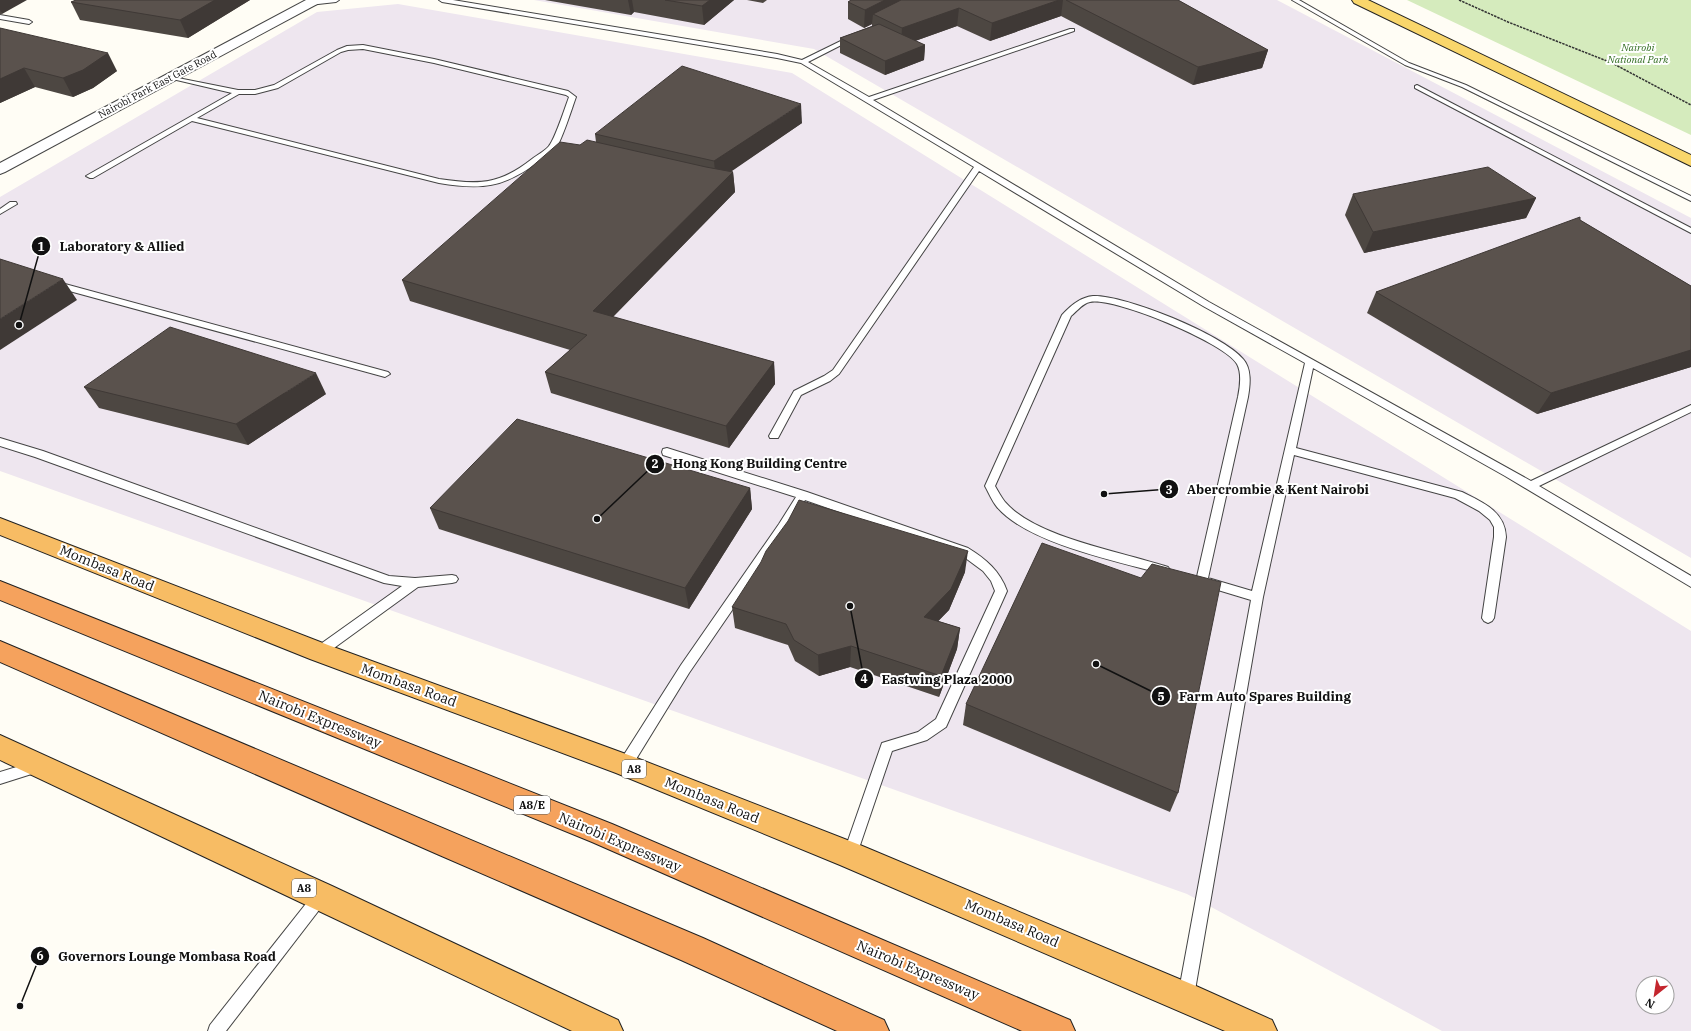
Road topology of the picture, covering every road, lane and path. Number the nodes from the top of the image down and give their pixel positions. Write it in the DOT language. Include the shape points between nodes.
graph roads {
  1 [pos="336,0"];
  2 [pos="442,0"];
  3 [pos="1358,0"];
  4 [pos="1380,0"];
  5 [pos="1459,0"];
  6 [pos="312,2"];
  7 [pos="1293,2"];
  8 [pos="0,17"];
  9 [pos="29,22"];
  10 [pos="1072,30"];
  11 [pos="859,35"];
  12 [pos="802,62"];
  13 [pos="170,77"];
  14 [pos="1417,87"];
  15 [pos="238,92"];
  16 [pos="868,100"];
  17 [pos="1691,105"];
  18 [pos="191,118"];
  19 [pos="1674,138"];
  20 [pos="1691,161"];
  21 [pos="978,167"];
  22 [pos="0,169"];
  23 [pos="90,176"];
  24 [pos="1691,199"];
  25 [pos="13,204"];
  26 [pos="0,212"];
  27 [pos="1691,231"];
  28 [pos="46,281"];
  29 [pos="1310,362"];
  30 [pos="385,374"];
  31 [pos="1688,413"];
  32 [pos="774,436"];
  33 [pos="0,442"];
  34 [pos="1289,450"];
  35 [pos="667,452"];
  36 [pos="1530,486"];
  37 [pos="803,495"];
  38 [pos="0,526"];
  39 [pos="1172,572"];
  40 [pos="452,579"];
  41 [pos="1691,582"];
  42 [pos="415,584"];
  43 [pos="0,590"];
  44 [pos="1256,597"];
  45 [pos="1488,618"];
  46 [pos="0,651"];
  47 [pos="319,652"];
  48 [pos="0,747"];
  49 [pos="40,765"];
  50 [pos="626,765"];
  51 [pos="0,778"];
  52 [pos="850,855"];
  53 [pos="322,896"];
  54 [pos="1185,997"];
  55 [pos="216,1031"];
  56 [pos="607,1031"];
  57 [pos="873,1031"];
  58 [pos="1059,1031"];
  59 [pos="1261,1031"];
  1 -- 6 [label="lane"];
  2 -- 12 [label="lane"];
  3 -- 20 [label="main road"];
  4 -- 19 [label="main road"];
  5 -- 17 [label="path" via="1612,63"];
  6 -- 13 [label="street, Nairobi Park East Gate Road"];
  7 -- 24 [label="lane" via="1407,64 1464,86"];
  8 -- 9 [label="lane"];
  10 -- 16 [label="lane"];
  11 -- 12 [label="lane"];
  12 -- 16 [label="lane"];
  13 -- 15 [label="lane"];
  13 -- 22 [label="street, Nairobi Park East Gate Road"];
  14 -- 27 [label="lane"];
  15 -- 18 [label="lane"];
  15 -- 18 [label="lane" via="264,91 339,51 363,47 434,61 568,93 573,97 557,148 522,171 483,185 439,181"];
  16 -- 21 [label="lane"];
  18 -- 23 [label="lane"];
  21 -- 29 [label="lane" via="1206,304"];
  21 -- 32 [label="lane" via="836,372 831,377 797,393"];
  25 -- 26 [label="lane"];
  28 -- 30 [label="lane"];
  29 -- 34 [label="lane"];
  29 -- 36 [label="lane"];
  31 -- 36 [label="lane"];
  33 -- 42 [label="lane" via="388,580"];
  34 -- 44 [label="lane"];
  34 -- 45 [label="lane" via="1458,495 1491,515 1500,526 1500,537"];
  35 -- 37 [label="lane"];
  36 -- 41 [label="lane"];
  37 -- 50 [label="lane" via="784,527 685,669"];
  37 -- 52 [label="lane" via="964,551 988,569 999,583 1001,591 941,722 922,736 887,747"];
  38 -- 47 [label="highway, Mombasa Road / A8"];
  39 -- 44 [label="lane" via="1054,538 1023,522 1001,506 990,486 1067,315 1082,301 1101,299 1185,326 1223,348 1240,362 1246,379 1243,397 1198,579"];
  40 -- 42 [label="lane"];
  42 -- 47 [label="lane"];
  43 -- 58 [label="highway, Nairobi Expressway / A8/E" via="602,833"];
  44 -- 54 [label="lane"];
  46 -- 57 [label="highway" via="447,846 692,949"];
  47 -- 50 [label="highway, Mombasa Road / A8"];
  48 -- 49 [label="highway, A8"];
  49 -- 51 [label="lane"];
  49 -- 53 [label="highway, A8"];
  50 -- 52 [label="highway, Mombasa Road / A8"];
  52 -- 54 [label="highway, Mombasa Road / A8"];
  53 -- 55 [label="lane"];
  53 -- 56 [label="highway, A8"];
  54 -- 59 [label="highway, Mombasa Road / A8"];
}
